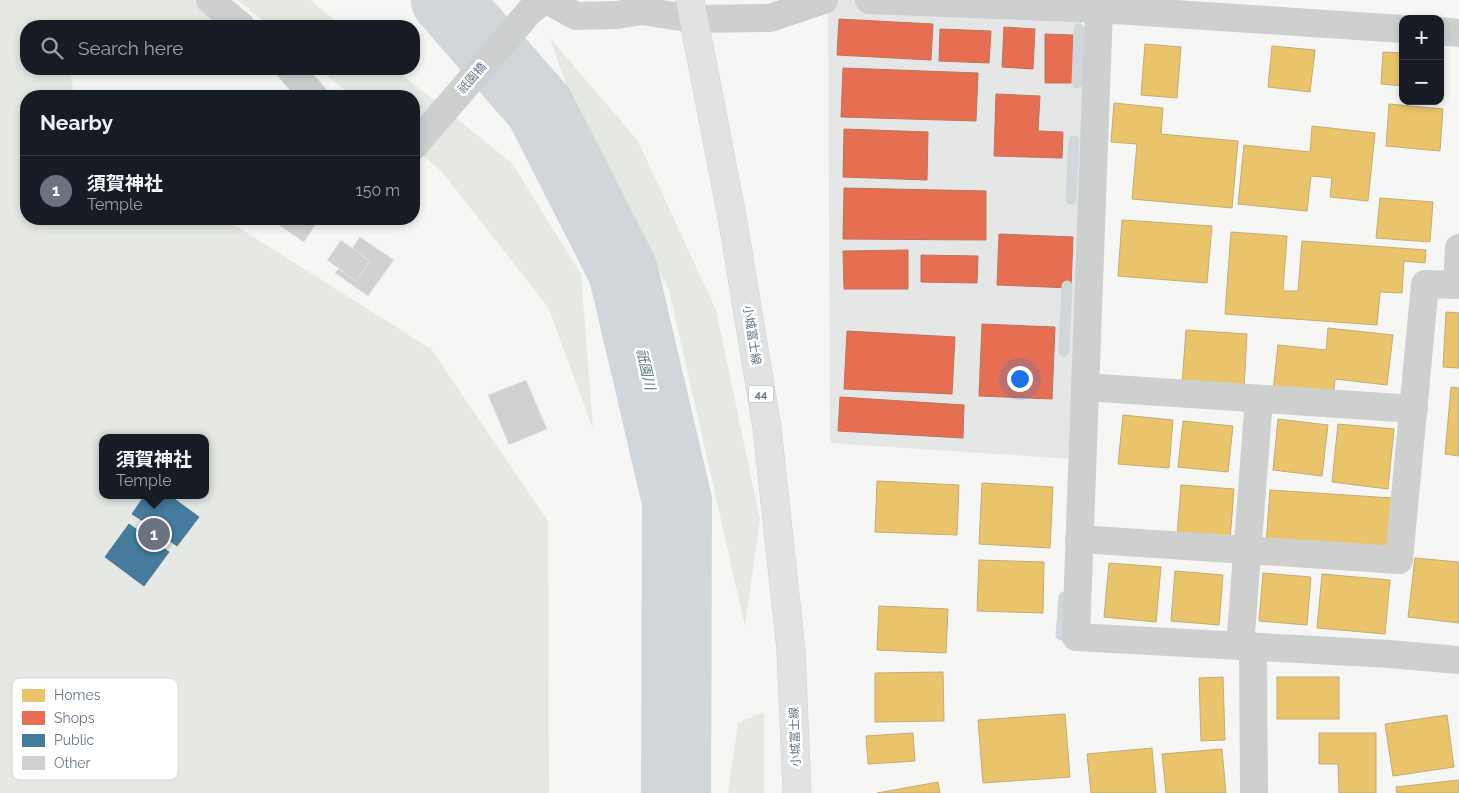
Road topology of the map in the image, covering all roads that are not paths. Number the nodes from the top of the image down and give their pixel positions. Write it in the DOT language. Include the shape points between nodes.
graph roads {
  1 [pos="210,0"];
  2 [pos="824,0"];
  3 [pos="868,0"];
  4 [pos="540,4"];
  5 [pos="1099,8"];
  6 [pos="692,9"];
  7 [pos="234,20"];
  8 [pos="1399,29"];
  9 [pos="1444,31"];
  10 [pos="1459,33"];
  11 [pos="295,75"];
  12 [pos="309,90"];
  13 [pos="420,139"];
  14 [pos="1459,248"];
  15 [pos="1085,387"];
  16 [pos="1259,399"];
  17 [pos="1414,409"];
  18 [pos="1079,539"];
  19 [pos="1247,550"];
  20 [pos="1247,646"];
  21 [pos="1459,660"];
  22 [pos="797,793"];
  23 [pos="1254,793"];
  1 -- 7 [label="street"];
  2 -- 6 [label="street" via="770,18"];
  3 -- 5 [label="street"];
  4 -- 6 [label="street" via="576,16"];
  4 -- 13 [label="street, 祇園橋"];
  5 -- 8 [label="street"];
  5 -- 15 [label="street"];
  6 -- 22 [label="main road, 小城富士線 / 44" via="733,222 767,428 791,650"];
  9 -- 10 [label="street"];
  11 -- 12 [label="street"];
  14 -- 17 [label="street" via="1457,285 1425,284"];
  15 -- 16 [label="street"];
  15 -- 18 [label="street"];
  16 -- 17 [label="street"];
  16 -- 19 [label="street"];
  17 -- 19 [label="street" via="1399,560"];
  18 -- 19 [label="street"];
  18 -- 20 [label="street" via="1076,637"];
  19 -- 20 [label="street"];
  20 -- 21 [label="street"];
  20 -- 23 [label="street"];
}
